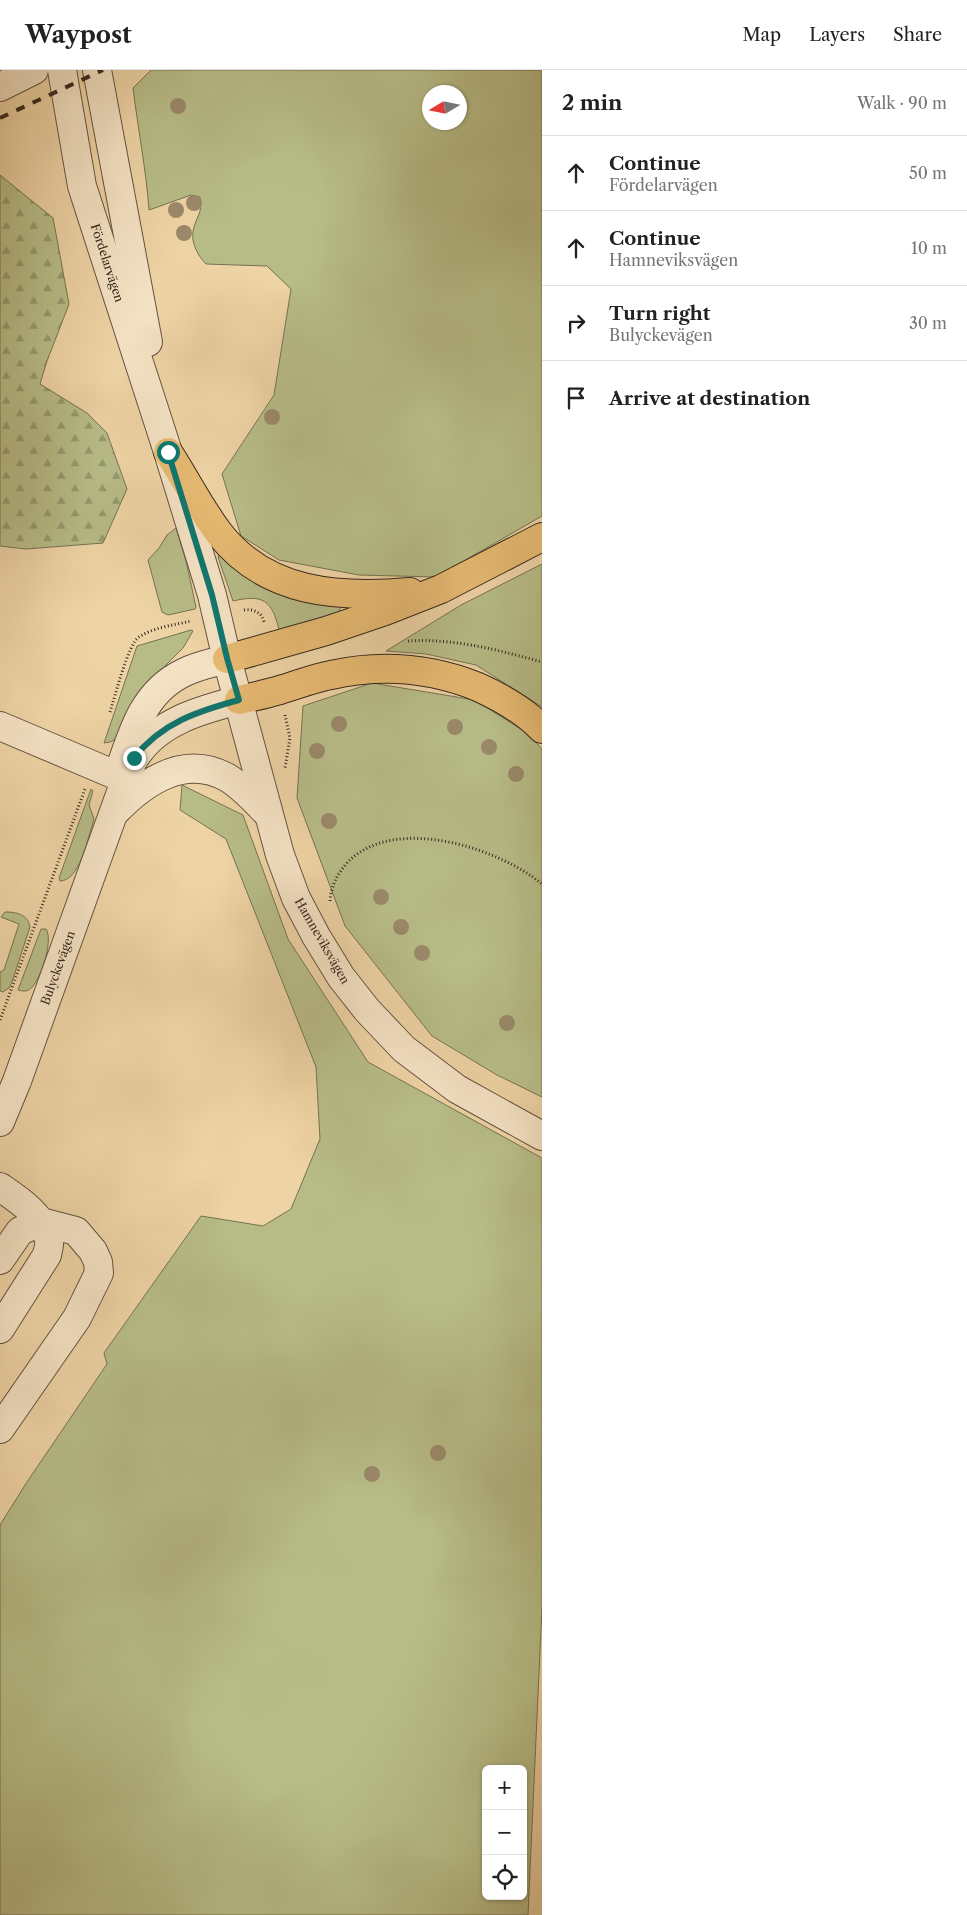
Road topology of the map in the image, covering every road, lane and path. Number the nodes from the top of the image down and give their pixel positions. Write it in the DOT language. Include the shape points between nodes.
graph roads {
  1 [pos="34,70"];
  2 [pos="62,70"];
  3 [pos="97,70"];
  4 [pos="0,87"];
  5 [pos="168,452"];
  6 [pos="542,537"];
  7 [pos="441,589"];
  8 [pos="217,615"];
  9 [pos="269,646"];
  10 [pos="227,658"];
  11 [pos="280,690"];
  12 [pos="239,700"];
  13 [pos="108,718"];
  14 [pos="0,726"];
  15 [pos="542,729"];
  16 [pos="93,765"];
  17 [pos="284,776"];
  18 [pos="118,793"];
  19 [pos="269,815"];
  20 [pos="542,884"];
  21 [pos="329,906"];
  22 [pos="0,1020"];
  23 [pos="3,1107"];
  24 [pos="542,1136"];
  25 [pos="0,1187"];
  26 [pos="41,1222"];
  27 [pos="0,1260"];
  28 [pos="0,1329"];
  29 [pos="0,1430"];
  1 -- 4 [label="street"];
  2 -- 5 [label="street, Fördelarvägen" via="82,186"];
  3 -- 5 [label="street, Fördelarvägen"];
  5 -- 7 [label="main road" via="219,532 251,564 270,576 290,584 334,593 372,595"];
  5 -- 8 [label="street, Fördelarvägen"];
  6 -- 7 [label="main road"];
  7 -- 9 [label="main road" via="343,625"];
  8 -- 9 [label="path" via="249,609 256,611 263,617"];
  8 -- 10 [label="street, Fördelarvägen"];
  8 -- 13 [label="path" via="148,632 137,638"];
  9 -- 10 [label="main road"];
  10 -- 12 [label="street, Hamneviksvägen"];
  10 -- 18 [label="street, Bulyckevägen" via="183,672 155,694 138,718"];
  11 -- 12 [label="main road"];
  11 -- 15 [label="main road" via="354,671 424,670 486,691 510,704"];
  11 -- 17 [label="path" via="290,738"];
  12 -- 18 [label="street, Bulyckevägen" via="187,716 158,734 134,758"];
  12 -- 19 [label="street, Hamneviksvägen"];
  14 -- 16 [label="street"];
  16 -- 18 [label="street"];
  16 -- 22 [label="path"];
  18 -- 19 [label="street" via="143,788 180,769 198,768 228,778"];
  18 -- 23 [label="street, Bulyckevägen"];
  19 -- 24 [label="street, Hamneviksvägen" via="296,898 341,977 367,1010 404,1049 433,1072 457,1089"];
  20 -- 21 [label="path" via="530,874 479,850 411,838 378,844 354,857 343,867 333,885"];
  25 -- 26 [label="street" via="26,1205"];
  26 -- 27 [label="street" via="20,1231"];
  26 -- 28 [label="street" via="50,1240 47,1255"];
  26 -- 29 [label="street" via="76,1231 93,1251 98,1273 77,1318"];
}
